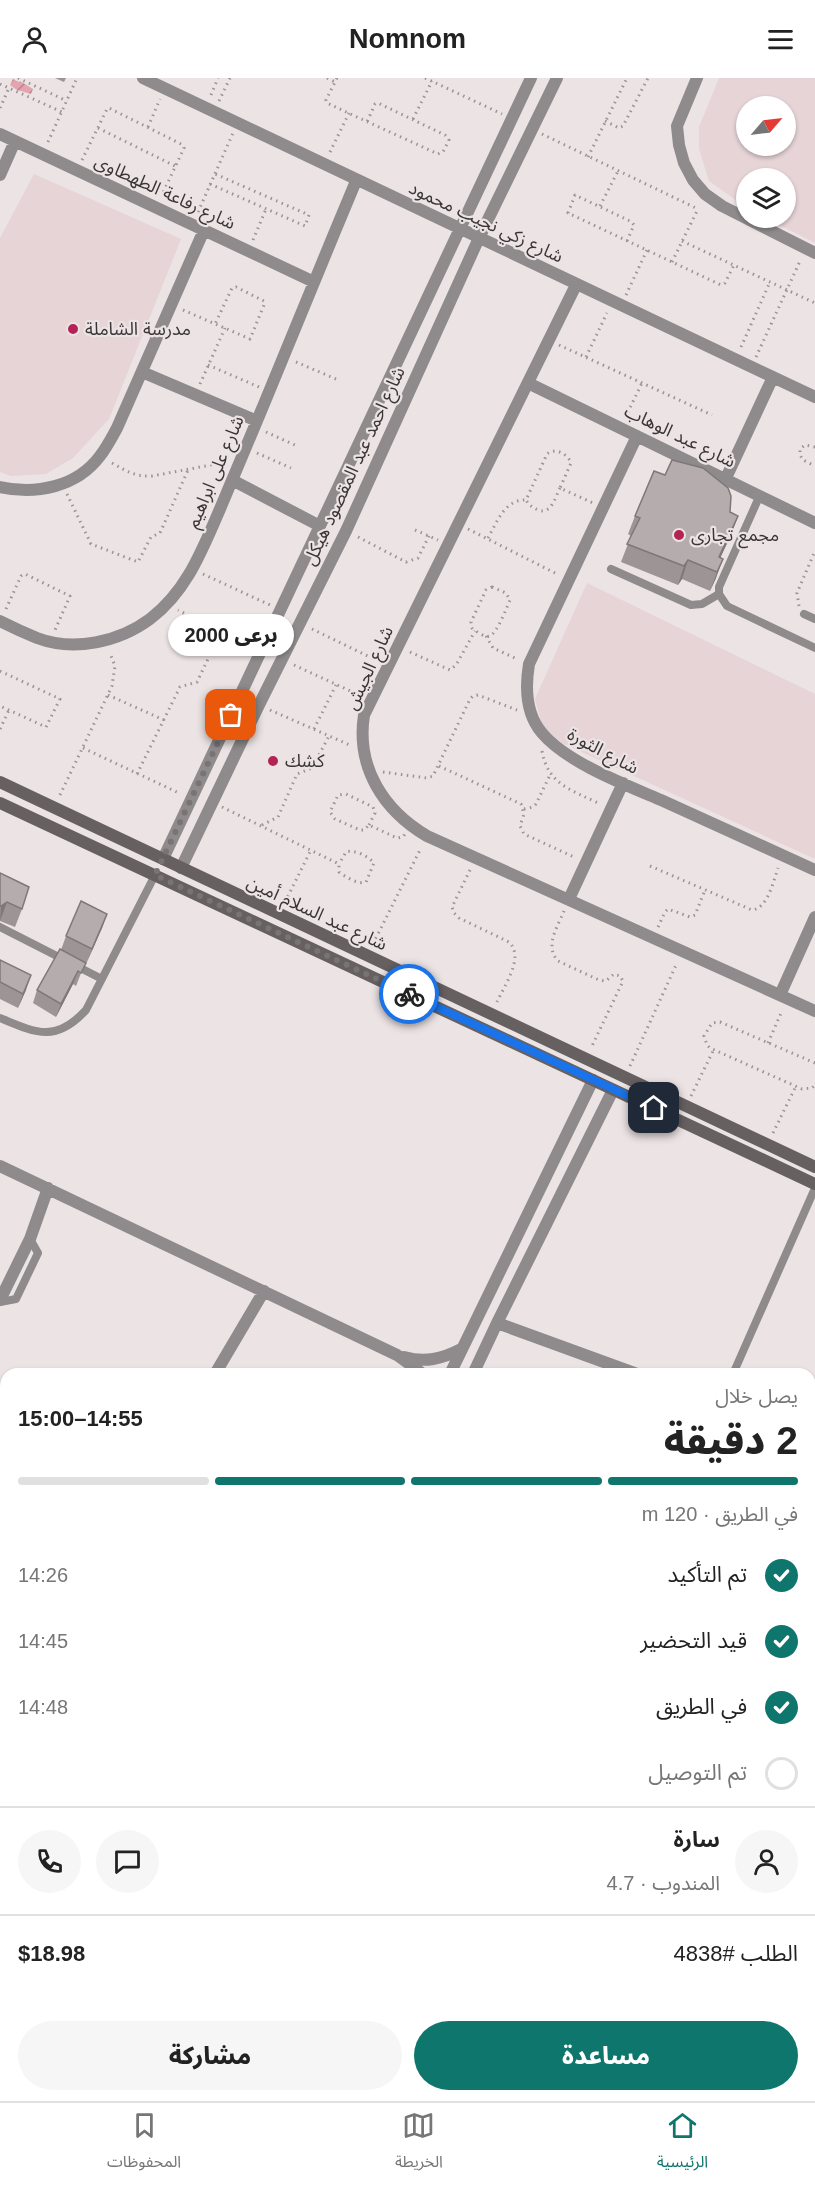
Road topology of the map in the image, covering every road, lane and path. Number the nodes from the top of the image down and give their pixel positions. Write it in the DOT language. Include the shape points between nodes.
graph roads {
  1 [pos="18,78"];
  2 [pos="77,78"];
  3 [pos="143,78"];
  4 [pos="219,78"];
  5 [pos="230,78"];
  6 [pos="327,78"];
  7 [pos="425,78"];
  8 [pos="531,78"];
  9 [pos="557,78"];
  10 [pos="627,78"];
  11 [pos="648,78"];
  12 [pos="697,78"];
  13 [pos="336,80"];
  14 [pos="432,81"];
  15 [pos="0,84"];
  16 [pos="9,88"];
  17 [pos="165,88"];
  18 [pos="67,101"];
  19 [pos="0,108"];
  20 [pos="209,110"];
  21 [pos="62,112"];
  22 [pos="349,113"];
  23 [pos="413,119"];
  24 [pos="512,119"];
  25 [pos="605,121"];
  26 [pos="368,122"];
  27 [pos="238,123"];
  28 [pos="148,127"];
  29 [pos="98,128"];
  30 [pos="532,130"];
  31 [pos="0,134"];
  32 [pos="15,141"];
  33 [pos="43,155"];
  34 [pos="588,157"];
  35 [pos="324,165"];
  36 [pos="176,166"];
  37 [pos="77,171"];
  38 [pos="618,171"];
  39 [pos="215,174"];
  40 [pos="0,175"];
  41 [pos="356,181"];
  42 [pos="210,184"];
  43 [pos="705,194"];
  44 [pos="600,206"];
  45 [pos="156,208"];
  46 [pos="266,209"];
  47 [pos="698,209"];
  48 [pos="192,225"];
  49 [pos="459,229"];
  50 [pos="204,230"];
  51 [pos="479,238"];
  52 [pos="627,241"];
  53 [pos="682,241"];
  54 [pos="647,250"];
  55 [pos="248,251"];
  56 [pos="810,251"];
  57 [pos="672,262"];
  58 [pos="734,265"];
  59 [pos="314,282"];
  60 [pos="770,282"];
  61 [pos="576,285"];
  62 [pos="787,290"];
  63 [pos="815,303"];
  64 [pos="171,304"];
  65 [pos="617,304"];
  66 [pos="215,324"];
  67 [pos="225,328"];
  68 [pos="549,340"];
  69 [pos="284,356"];
  70 [pos="586,357"];
  71 [pos="735,359"];
  72 [pos="208,365"];
  73 [pos="751,366"];
  74 [pos="142,372"];
  75 [pos="773,377"];
  76 [pos="336,379"];
  77 [pos="642,382"];
  78 [pos="528,383"];
  79 [pos="269,391"];
  80 [pos="195,395"];
  81 [pos="815,397"];
  82 [pos="712,415"];
  83 [pos="256,424"];
  84 [pos="620,427"];
  85 [pos="637,436"];
  86 [pos="297,446"];
  87 [pos="815,447"];
  88 [pos="244,453"];
  89 [pos="100,457"];
  90 [pos="815,466"];
  91 [pos="291,468"];
  92 [pos="188,470"];
  93 [pos="726,478"];
  94 [pos="232,480"];
  95 [pos="62,484"];
  96 [pos="0,487"];
  97 [pos="560,488"];
  98 [pos="760,495"];
  99 [pos="526,500"];
  100 [pos="603,508"];
  101 [pos="815,523"];
  102 [pos="459,524"];
  103 [pos="320,526"];
  104 [pos="415,530"];
  105 [pos="346,531"];
  106 [pos="429,536"];
  107 [pos="487,538"];
  108 [pos="448,545"];
  109 [pos="815,551"];
  110 [pos="611,568"];
  111 [pos="193,569"];
  112 [pos="568,579"];
  113 [pos="719,594"];
  114 [pos="167,604"];
  115 [pos="280,610"];
  116 [pos="804,614"];
  117 [pos="815,619"];
  118 [pos="0,621"];
  119 [pos="300,623"];
  120 [pos="475,630"];
  121 [pos="486,636"];
  122 [pos="106,640"];
  123 [pos="50,642"];
  124 [pos="398,646"];
  125 [pos="815,648"];
  126 [pos="282,660"];
  127 [pos="529,664"];
  128 [pos="388,666"];
  129 [pos="0,671"];
  130 [pos="336,685"];
  131 [pos="108,695"];
  132 [pos="371,701"];
  133 [pos="260,705"];
  134 [pos="0,706"];
  135 [pos="9,710"];
  136 [pos="533,717"];
  137 [pos="164,720"];
  138 [pos="0,729"];
  139 [pos="314,729"];
  140 [pos="541,732"];
  141 [pos="329,736"];
  142 [pos="83,748"];
  143 [pos="364,752"];
  144 [pos="439,766"];
  145 [pos="369,770"];
  146 [pos="137,774"];
  147 [pos="550,775"];
  148 [pos="0,782"];
  149 [pos="623,783"];
  150 [pos="191,799"];
  151 [pos="213,802"];
  152 [pos="0,803"];
  153 [pos="54,808"];
  154 [pos="524,809"];
  155 [pos="611,810"];
  156 [pos="409,824"];
  157 [pos="369,825"];
  158 [pos="261,826"];
  159 [pos="427,836"];
  160 [pos="311,850"];
  161 [pos="784,856"];
  162 [pos="476,858"];
  163 [pos="163,859"];
  164 [pos="586,862"];
  165 [pos="339,864"];
  166 [pos="650,866"];
  167 [pos="181,868"];
  168 [pos="815,870"];
  169 [pos="155,875"];
  170 [pos="174,884"];
  171 [pos="705,890"];
  172 [pos="569,899"];
  173 [pos="278,914"];
  174 [pos="815,917"];
  175 [pos="0,927"];
  176 [pos="654,937"];
  177 [pos="683,951"];
  178 [pos="367,956"];
  179 [pos="102,979"];
  180 [pos="784,996"];
  181 [pos="815,1011"];
  182 [pos="491,1014"];
  183 [pos="0,1018"];
  184 [pos="768,1043"];
  185 [pos="714,1049"];
  186 [pos="586,1059"];
  187 [pos="815,1063"];
  188 [pos="624,1077"];
  189 [pos="593,1080"];
  190 [pos="815,1085"];
  191 [pos="796,1086"];
  192 [pos="614,1090"];
  193 [pos="686,1106"];
  194 [pos="767,1144"];
  195 [pos="0,1166"];
  196 [pos="815,1167"];
  197 [pos="815,1186"];
  198 [pos="48,1188"];
  199 [pos="264,1291"];
  200 [pos="0,1301"];
  201 [pos="496,1323"];
  202 [pos="461,1350"];
  203 [pos="397,1355"];
  204 [pos="219,1368"];
  205 [pos="415,1368"];
  206 [pos="453,1368"];
  207 [pos="477,1368"];
  208 [pos="620,1368"];
  209 [pos="736,1368"];
  1 -- 18 [label="path"];
  2 -- 18 [label="path"];
  3 -- 17 [label="street, شارع زكي نجيب محمود"];
  4 -- 20 [label="path"];
  5 -- 20 [label="path"];
  6 -- 13 [label="path"];
  7 -- 14 [label="path"];
  8 -- 24 [label="street, شارع احمد عبد المقصود هيكل"];
  9 -- 30 [label="street, شارع احمد عبد المقصود هيكل"];
  10 -- 25 [label="path"];
  11 -- 25 [label="path" via="623,126"];
  12 -- 43 [label="street" via="677,126 684,163"];
  13 -- 22 [label="path" via="326,101"];
  14 -- 23 [label="path"];
  14 -- 24 [label="path"];
  15 -- 16 [label="path"];
  16 -- 19 [label="path"];
  16 -- 21 [label="path"];
  17 -- 20 [label="street, شارع زكي نجيب محمود"];
  17 -- 28 [label="path"];
  18 -- 21 [label="path"];
  20 -- 27 [label="street, شارع زكي نجيب محمود"];
  21 -- 33 [label="path"];
  22 -- 26 [label="path"];
  22 -- 35 [label="path"];
  23 -- 26 [label="path" via="378,102"];
  23 -- 26 [label="path" via="448,137 443,152 438,154"];
  24 -- 49 [label="street, شارع احمد عبد المقصود هيكل"];
  25 -- 34 [label="path"];
  27 -- 35 [label="street, شارع زكي نجيب محمود"];
  27 -- 39 [label="path"];
  28 -- 29 [label="path" via="108,108"];
  28 -- 36 [label="path" via="183,145"];
  29 -- 36 [label="path"];
  29 -- 37 [label="path"];
  30 -- 34 [label="path"];
  30 -- 51 [label="street, شارع احمد عبد المقصود هيكل"];
  31 -- 32 [label="street, شارع رفاعة الطهطاوى"];
  32 -- 33 [label="street, شارع رفاعة الطهطاوى"];
  32 -- 40 [label="street"];
  33 -- 37 [label="street, شارع رفاعة الطهطاوى"];
  34 -- 38 [label="path"];
  35 -- 41 [label="street, شارع زكي نجيب محمود"];
  36 -- 45 [label="path"];
  37 -- 45 [label="street, شارع رفاعة الطهطاوى"];
  38 -- 44 [label="path"];
  38 -- 47 [label="path"];
  39 -- 42 [label="path"];
  39 -- 46 [label="path" via="310,218 305,226"];
  41 -- 49 [label="street, شارع زكي نجيب محمود"];
  41 -- 59 [label="street, شارع على ابراهيم"];
  42 -- 46 [label="path"];
  42 -- 48 [label="path"];
  43 -- 47 [label="path"];
  43 -- 56 [label="street"];
  44 -- 52 [label="path" via="632,222"];
  44 -- 52 [label="path" via="576,195 567,212"];
  45 -- 48 [label="street, شارع رفاعة الطهطاوى"];
  46 -- 55 [label="path"];
  47 -- 53 [label="path"];
  48 -- 50 [label="street, شارع رفاعة الطهطاوى"];
  49 -- 51 [label="street, شارع زكي نجيب محمود"];
  49 -- 103 [label="street, شارع احمد عبد المقصود هيكل"];
  50 -- 55 [label="street, شارع رفاعة الطهطاوى"];
  50 -- 64 [label="street"];
  51 -- 61 [label="street, شارع زكي نجيب محمود"];
  51 -- 105 [label="street, شارع احمد عبد المقصود هيكل"];
  52 -- 54 [label="path"];
  53 -- 57 [label="path"];
  53 -- 58 [label="path"];
  54 -- 57 [label="path"];
  54 -- 65 [label="path"];
  55 -- 59 [label="street, شارع رفاعة الطهطاوى"];
  56 -- 62 [label="path"];
  57 -- 58 [label="path" via="721,285"];
  58 -- 60 [label="path"];
  59 -- 69 [label="street, شارع على ابراهيم"];
  60 -- 62 [label="path"];
  60 -- 71 [label="path"];
  61 -- 65 [label="street, شارع زكي نجيب محمود"];
  61 -- 68 [label="street, شارع الجيش"];
  62 -- 63 [label="path"];
  62 -- 73 [label="path"];
  64 -- 66 [label="path"];
  64 -- 74 [label="street"];
  65 -- 70 [label="path"];
  65 -- 71 [label="street, شارع زكي نجيب محمود"];
  66 -- 67 [label="path"];
  66 -- 67 [label="path" via="232,288 264,301 250,339"];
  67 -- 72 [label="path"];
  68 -- 70 [label="path"];
  68 -- 78 [label="street, شارع الجيش"];
  69 -- 76 [label="path"];
  69 -- 79 [label="street, شارع على ابراهيم"];
  70 -- 77 [label="path"];
  71 -- 73 [label="street, شارع زكي نجيب محمود"];
  72 -- 79 [label="path"];
  72 -- 80 [label="path"];
  73 -- 75 [label="street, شارع زكي نجيب محمود"];
  74 -- 80 [label="street"];
  74 -- 89 [label="street"];
  75 -- 81 [label="street, شارع زكي نجيب محمود"];
  75 -- 93 [label="street"];
  77 -- 82 [label="path"];
  77 -- 84 [label="path"];
  78 -- 84 [label="street, شارع عبد الوهاب"];
  78 -- 102 [label="street, شارع الجيش"];
  79 -- 83 [label="street, شارع على ابراهيم"];
  80 -- 83 [label="street"];
  83 -- 86 [label="path"];
  83 -- 88 [label="street, شارع على ابراهيم"];
  84 -- 85 [label="street, شارع عبد الوهاب"];
  85 -- 93 [label="street, شارع عبد الوهاب"];
  85 -- 100 [label="street, شارع الثورة"];
  87 -- 90 [label="path" via="805,445 800,449 803,460"];
  88 -- 91 [label="path"];
  88 -- 92 [label="path"];
  88 -- 94 [label="street, شارع على ابراهيم"];
  89 -- 92 [label="path" via="142,477"];
  89 -- 95 [label="street" via="83,473"];
  92 -- 95 [label="path" via="160,532 151,537 138,562 91,544"];
  93 -- 98 [label="street, شارع عبد الوهاب"];
  94 -- 103 [label="street"];
  94 -- 111 [label="street, شارع على ابراهيم"];
  95 -- 96 [label="street" via="40,490"];
  97 -- 99 [label="path" via="545,511"];
  97 -- 99 [label="path" via="571,463 554,450 542,464"];
  97 -- 100 [label="path"];
  98 -- 101 [label="street, شارع عبد الوهاب"];
  98 -- 113 [label="lane"];
  99 -- 107 [label="path" via="508,505"];
  100 -- 112 [label="street, شارع الثورة"];
  102 -- 107 [label="path"];
  102 -- 108 [label="street, شارع الجيش"];
  103 -- 115 [label="street, شارع احمد عبد المقصود هيكل"];
  104 -- 106 [label="path"];
  105 -- 106 [label="path" via="406,562 418,558"];
  105 -- 119 [label="street, شارع احمد عبد المقصود هيكل"];
  106 -- 108 [label="path"];
  107 -- 112 [label="path"];
  108 -- 124 [label="street, شارع الجيش"];
  109 -- 116 [label="path" via="797,593"];
  110 -- 113 [label="lane" via="691,605 702,604"];
  111 -- 114 [label="street, شارع على ابراهيم"];
  111 -- 115 [label="path"];
  112 -- 127 [label="street, شارع الثورة"];
  113 -- 125 [label="lane" via="727,606"];
  114 -- 122 [label="street, شارع على ابراهيم" via="128,632"];
  114 -- 137 [label="path" via="220,634 197,682 180,687"];
  115 -- 150 [label="street, شارع احمد عبد المقصود هيكل"];
  116 -- 117 [label="lane"];
  118 -- 123 [label="street, شارع على ابراهيم"];
  118 -- 123 [label="path" via="25,574 70,596"];
  119 -- 126 [label="street, شارع احمد عبد المقصود هيكل"];
  119 -- 128 [label="path"];
  120 -- 121 [label="path"];
  120 -- 121 [label="path" via="471,622 486,590 496,588 510,600 495,632"];
  120 -- 124 [label="path" via="450,670"];
  121 -- 127 [label="path" via="494,648"];
  122 -- 123 [label="street, شارع على ابراهيم"];
  122 -- 131 [label="path" via="115,666"];
  124 -- 128 [label="street, شارع الجيش"];
  126 -- 130 [label="path"];
  126 -- 133 [label="street, شارع احمد عبد المقصود هيكل"];
  127 -- 136 [label="street, شارع الثورة" via="527,699"];
  128 -- 132 [label="street, شارع الجيش"];
  129 -- 135 [label="path" via="60,699 46,727"];
  130 -- 132 [label="path"];
  130 -- 139 [label="path"];
  131 -- 137 [label="path"];
  131 -- 142 [label="path"];
  132 -- 143 [label="street, شارع الجيش" via="361,735"];
  133 -- 139 [label="path"];
  133 -- 151 [label="street, شارع احمد عبد المقصود هيكل"];
  134 -- 135 [label="path"];
  135 -- 138 [label="path"];
  136 -- 140 [label="street, شارع الثورة"];
  136 -- 144 [label="path" via="473,696"];
  137 -- 146 [label="path"];
  139 -- 141 [label="path"];
  140 -- 147 [label="path" via="542,755"];
  140 -- 149 [label="street, شارع الثورة" via="571,756"];
  141 -- 143 [label="path"];
  141 -- 158 [label="path" via="312,768 297,774 278,817"];
  142 -- 146 [label="path"];
  142 -- 153 [label="path"];
  143 -- 145 [label="street, شارع الجيش"];
  144 -- 145 [label="path" via="430,778"];
  144 -- 154 [label="path" via="517,801"];
  145 -- 156 [label="street, شارع الجيش" via="397,815"];
  146 -- 150 [label="path"];
  147 -- 154 [label="path" via="536,804"];
  147 -- 155 [label="path" via="559,784"];
  148 -- 153 [label="street, شارع عبد السلام أمين"];
  149 -- 155 [label="street"];
  149 -- 161 [label="street, شارع الثورة"];
  150 -- 163 [label="street, شارع احمد عبد المقصود هيكل"];
  151 -- 158 [label="path"];
  151 -- 167 [label="street, شارع احمد عبد المقصود هيكل"];
  152 -- 169 [label="street, شارع عبد السلام أمين"];
  153 -- 163 [label="street, شارع عبد السلام أمين"];
  154 -- 164 [label="path" via="520,826 524,834"];
  155 -- 164 [label="street"];
  156 -- 157 [label="path" via="400,838"];
  156 -- 159 [label="street, شارع الجيش"];
  157 -- 157 [label="path" via="360,830 335,819 330,812 338,795 346,794 373,807 375,813"];
  158 -- 160 [label="path"];
  159 -- 162 [label="street, شارع الجيش"];
  159 -- 178 [label="path"];
  160 -- 165 [label="path"];
  160 -- 173 [label="path"];
  161 -- 168 [label="street, شارع الثورة"];
  161 -- 171 [label="path" via="758,909"];
  162 -- 172 [label="street, شارع الجيش"];
  162 -- 182 [label="path" via="452,907 453,913 509,942 516,954"];
  163 -- 167 [label="street, شارع عبد السلام أمين"];
  163 -- 169 [label="street"];
  164 -- 172 [label="street"];
  165 -- 165 [label="path" via="339,872 361,884 366,882 374,863 351,850"];
  166 -- 171 [label="path"];
  167 -- 170 [label="street"];
  167 -- 173 [label="street, شارع عبد السلام أمين"];
  169 -- 170 [label="street, شارع عبد السلام أمين"];
  169 -- 179 [label="lane"];
  170 -- 189 [label="street, شارع عبد السلام أمين"];
  171 -- 176 [label="path" via="693,916 666,910"];
  172 -- 176 [label="street, شارع الجيش"];
  172 -- 186 [label="path" via="552,940 553,956 599,980 606,981 614,974 623,981"];
  173 -- 178 [label="street, شارع عبد السلام أمين"];
  174 -- 180 [label="street"];
  175 -- 179 [label="lane"];
  176 -- 177 [label="street, شارع الجيش"];
  177 -- 180 [label="street, شارع الجيش"];
  177 -- 188 [label="path"];
  178 -- 182 [label="street, شارع عبد السلام أمين"];
  179 -- 183 [label="lane" via="86,1010 68,1026 34,1032"];
  180 -- 181 [label="street, شارع الجيش"];
  180 -- 184 [label="path"];
  182 -- 186 [label="street, شارع عبد السلام أمين"];
  184 -- 185 [label="path" via="716,1021 705,1036 706,1045"];
  184 -- 187 [label="path"];
  185 -- 191 [label="path"];
  185 -- 193 [label="path"];
  186 -- 188 [label="street, شارع عبد السلام أمين"];
  188 -- 193 [label="street, شارع عبد السلام أمين"];
  189 -- 192 [label="street, شارع عبد السلام أمين"];
  189 -- 202 [label="street"];
  190 -- 191 [label="path" via="807,1090"];
  191 -- 194 [label="path"];
  192 -- 197 [label="street, شارع عبد السلام أمين"];
  192 -- 201 [label="street"];
  193 -- 194 [label="street, شارع عبد السلام أمين"];
  194 -- 196 [label="street, شارع عبد السلام أمين"];
  195 -- 198 [label="street"];
  197 -- 209 [label="lane"];
  198 -- 199 [label="street"];
  198 -- 200 [label="street" via="30,1239"];
  199 -- 203 [label="street"];
  199 -- 204 [label="street"];
  201 -- 207 [label="street"];
  201 -- 208 [label="street"];
  202 -- 203 [label="street" via="430,1360"];
  202 -- 206 [label="street"];
  203 -- 205 [label="street"];
}
